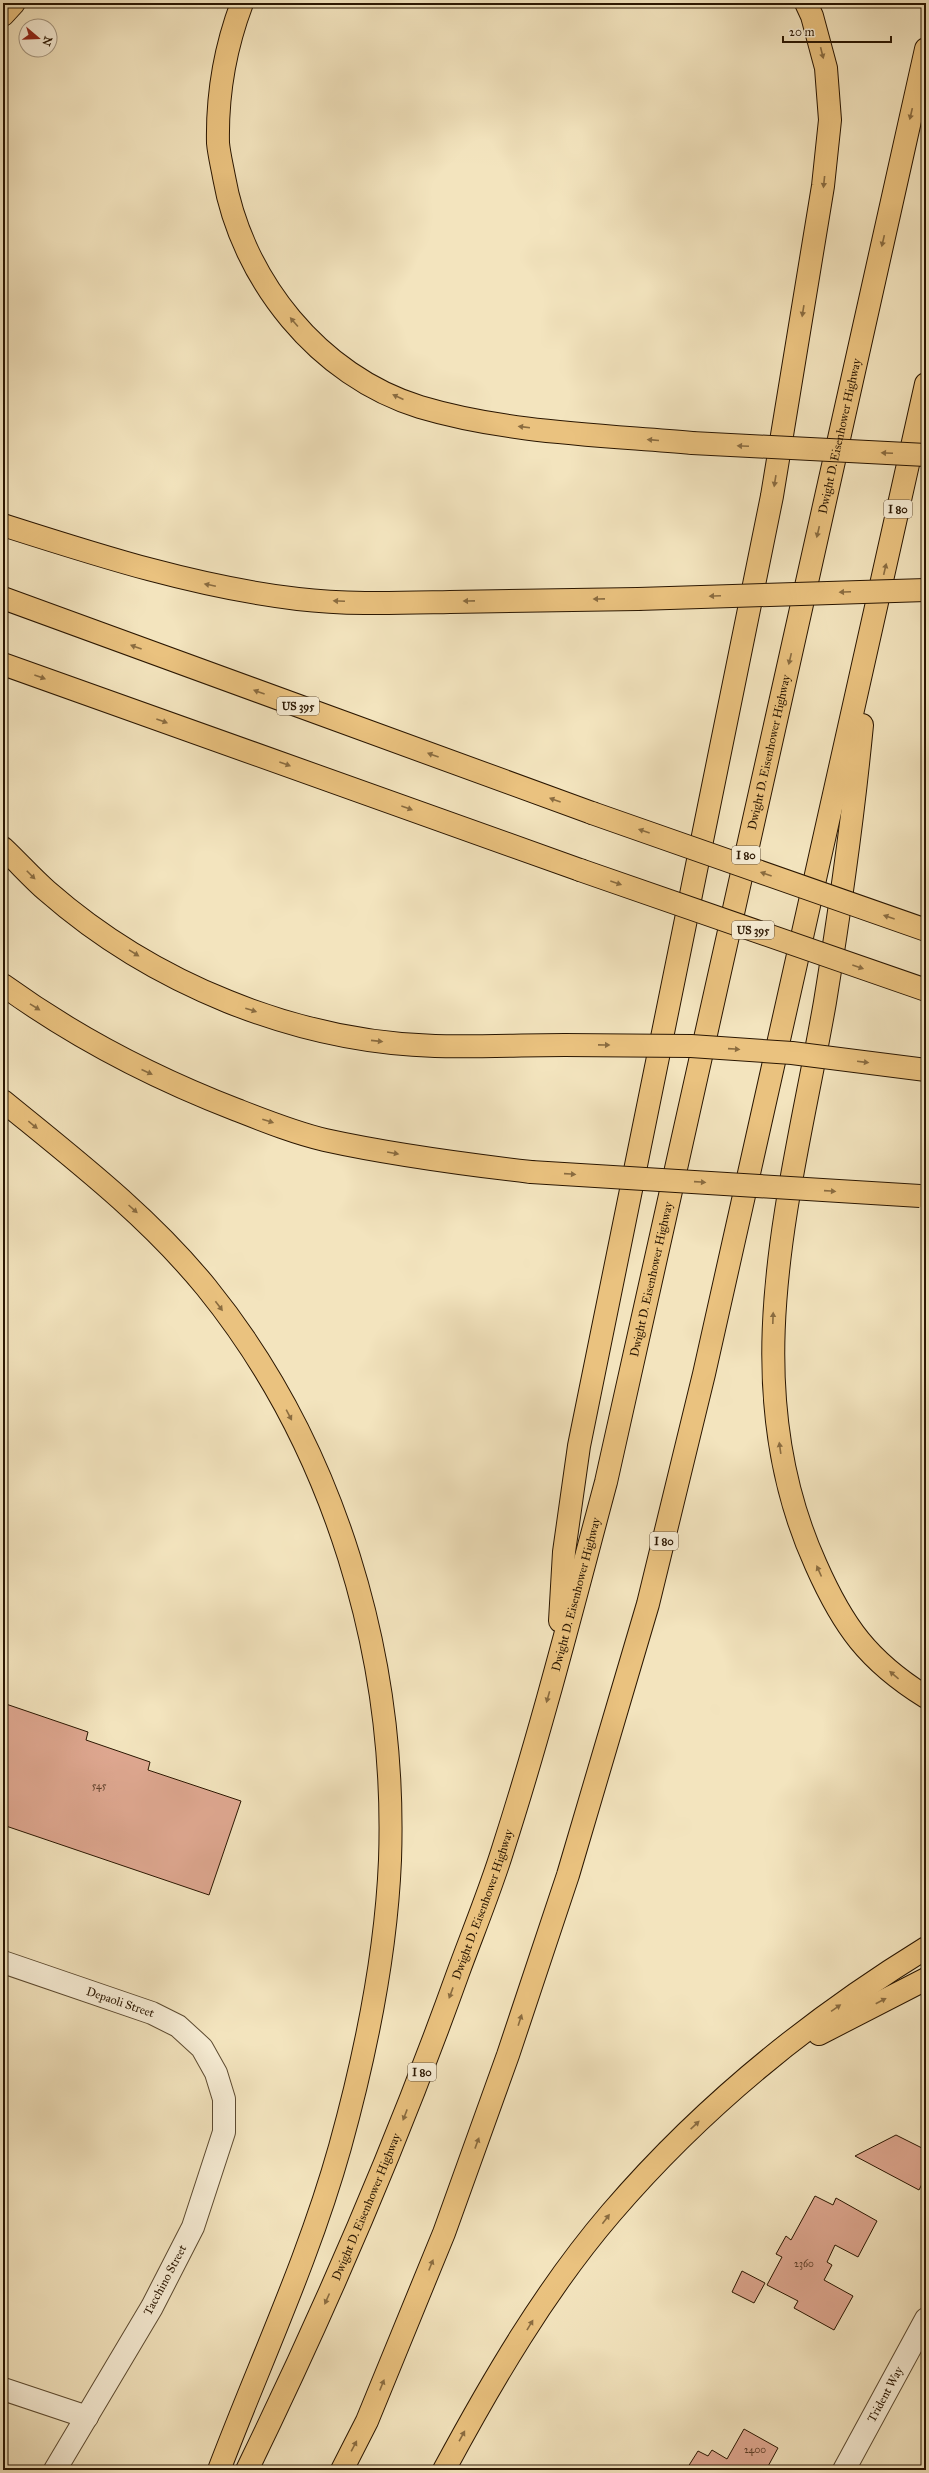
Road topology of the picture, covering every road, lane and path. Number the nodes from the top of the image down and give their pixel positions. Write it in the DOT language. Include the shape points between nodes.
graph roads {
  1 [pos="14,3"];
  2 [pos="242,3"];
  3 [pos="806,3"];
  4 [pos="3,14"];
  5 [pos="926,49"];
  6 [pos="926,384"];
  7 [pos="926,455"];
  8 [pos="3,525"];
  9 [pos="926,590"];
  10 [pos="3,598"];
  11 [pos="870,634"];
  12 [pos="3,664"];
  13 [pos="3,848"];
  14 [pos="926,930"];
  15 [pos="3,985"];
  16 [pos="926,990"];
  17 [pos="926,1070"];
  18 [pos="3,1100"];
  19 [pos="923,1197"];
  20 [pos="559,1659"];
  21 [pos="926,1697"];
  22 [pos="926,1948"];
  23 [pos="3,1962"];
  24 [pos="926,1979"];
  25 [pos="760,2065"];
  26 [pos="216,2072"];
  27 [pos="926,2319"];
  28 [pos="3,2388"];
  29 [pos="87,2417"];
  30 [pos="55,2470"];
  31 [pos="219,2470"];
  32 [pos="247,2470"];
  33 [pos="342,2470"];
  34 [pos="444,2470"];
  35 [pos="844,2470"];
  1 -- 4 [label="highway"];
  7 -- 2 [label="highway, one-way, bridge" via="692,443 470,420 418,406 364,383 317,348 277,303 248,254 228,200 218,145 220,92 229,39"];
  3 -- 20 [label="highway, one-way" via="826,68 830,120 823,186 771,503 579,1446 564,1552"];
  5 -- 20 [label="highway, Dwight D. Eisenhower Highway / I 80, one-way" via="606,1482"];
  11 -- 6 [label="highway, I 80, one-way"];
  9 -- 8 [label="highway, one-way, bridge" via="638,599 368,603 299,599 231,590 183,579"];
  14 -- 10 [label="highway, US 395, one-way, bridge" via="592,813"];
  21 -- 11 [label="highway, one-way" via="877,1660 851,1632 827,1590 807,1545 792,1501 781,1455 774,1408 774,1304 800,1134 843,887"];
  33 -- 11 [label="highway, I 80, one-way" via="367,2421 444,2233 508,2055 609,1740 677,1489"];
  12 -- 16 [label="highway, US 395, one-way, bridge" via="580,870"];
  13 -- 17 [label="highway, one-way, bridge" via="47,891 103,933 171,976 236,1005 306,1027 372,1040 434,1046 691,1046 792,1053"];
  15 -- 19 [label="highway, one-way, bridge" via="135,1067 259,1119 324,1140 452,1163 531,1172"];
  18 -- 31 [label="highway, one-way" via="100,1180 168,1245 206,1288 266,1372 314,1464 333,1511 353,1571 377,1675 385,1737 390,1830 385,1924 376,1988 358,2075 319,2215 295,2282"];
  20 -- 32 [label="highway, Dwight D. Eisenhower Highway / I 80, one-way" via="503,1851 437,2032 378,2182 292,2379"];
  25 -- 22 [label="highway, one-way" via="827,2014"];
  23 -- 26 [label="street, Depaoli Street" via="152,2013 178,2026 202,2048"];
  25 -- 24 [label="highway, one-way"];
  34 -- 25 [label="highway, one-way" via="470,2422 542,2304 611,2213 687,2133"];
  26 -- 29 [label="street, Tacchino Street" via="224,2099 224,2132 193,2227 152,2307"];
  27 -- 35 [label="street, Trident Way"];
  28 -- 29 [label="street"];
  29 -- 30 [label="street, Tacchino Street"];
}
